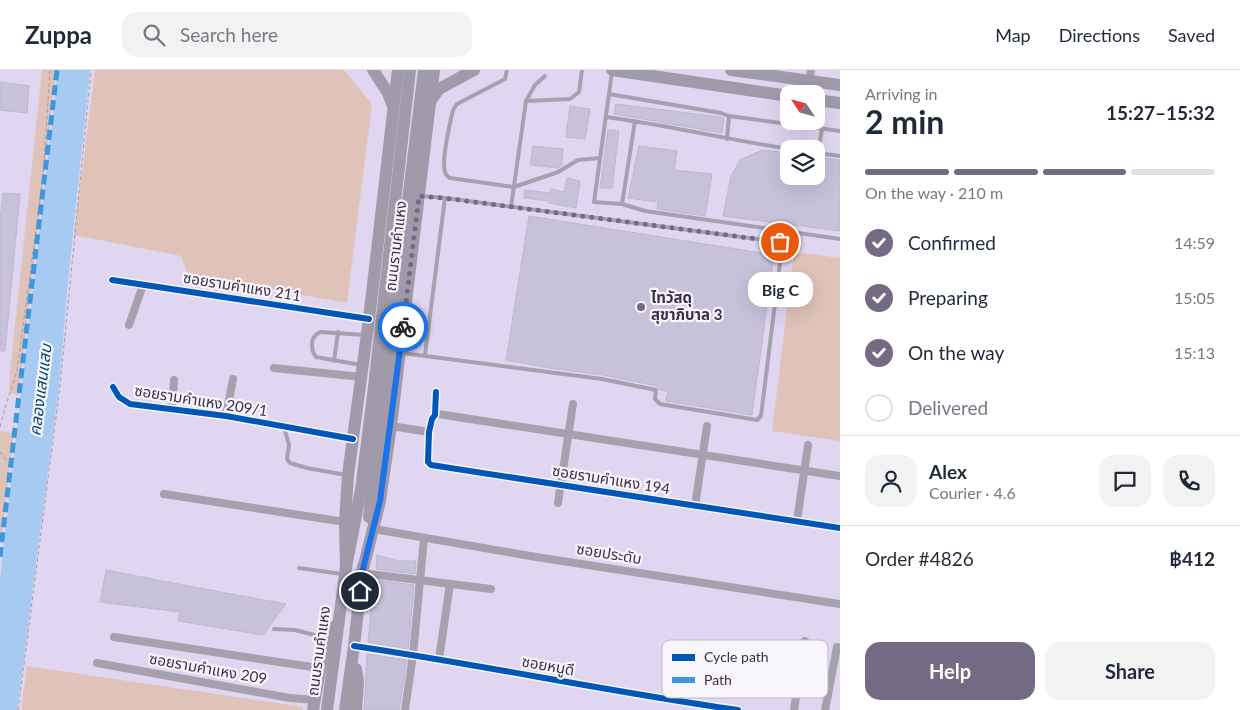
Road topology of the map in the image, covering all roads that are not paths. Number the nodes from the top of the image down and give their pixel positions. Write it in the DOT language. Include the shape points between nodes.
graph roads {
  1 [pos="373,70"];
  2 [pos="398,70"];
  3 [pos="410,70"];
  4 [pos="424,70"];
  5 [pos="434,70"];
  6 [pos="474,70"];
  7 [pos="506,70"];
  8 [pos="582,70"];
  9 [pos="612,70"];
  10 [pos="731,70"];
  11 [pos="810,75"];
  12 [pos="544,76"];
  13 [pos="840,85"];
  14 [pos="609,94"];
  15 [pos="780,95"];
  16 [pos="431,100"];
  17 [pos="526,101"];
  18 [pos="825,101"];
  19 [pos="840,103"];
  20 [pos="393,114"];
  21 [pos="729,116"];
  22 [pos="606,117"];
  23 [pos="635,121"];
  24 [pos="780,123"];
  25 [pos="427,128"];
  26 [pos="825,129"];
  27 [pos="840,131"];
  28 [pos="727,139"];
  29 [pos="780,147"];
  30 [pos="825,153"];
  31 [pos="840,156"];
  32 [pos="600,158"];
  33 [pos="514,187"];
  34 [pos="419,196"];
  35 [pos="444,198"];
  36 [pos="622,204"];
  37 [pos="511,207"];
  38 [pos="840,239"];
  39 [pos="112,280"];
  40 [pos="144,285"];
  41 [pos="369,319"];
  42 [pos="129,325"];
  43 [pos="338,332"];
  44 [pos="367,335"];
  45 [pos="399,352"];
  46 [pos="425,355"];
  47 [pos="334,361"];
  48 [pos="274,368"];
  49 [pos="362,371"];
  50 [pos="233,379"];
  51 [pos="174,380"];
  52 [pos="113,387"];
  53 [pos="379,388"];
  54 [pos="436,392"];
  55 [pos="573,404"];
  56 [pos="172,410"];
  57 [pos="435,415"];
  58 [pos="226,416"];
  59 [pos="391,426"];
  60 [pos="707,426"];
  61 [pos="284,427"];
  62 [pos="429,432"];
  63 [pos="568,434"];
  64 [pos="353,439"];
  65 [pos="808,445"];
  66 [pos="704,455"];
  67 [pos="805,470"];
  68 [pos="348,475"];
  69 [pos="840,476"];
  70 [pos="561,485"];
  71 [pos="164,494"];
  72 [pos="558,503"];
  73 [pos="695,506"];
  74 [pos="796,521"];
  75 [pos="345,522"];
  76 [pos="840,528"];
  77 [pos="374,529"];
  78 [pos="424,538"];
  79 [pos="299,568"];
  80 [pos="346,571"];
  81 [pos="362,573"];
  82 [pos="421,580"];
  83 [pos="450,584"];
  84 [pos="491,589"];
  85 [pos="840,604"];
  86 [pos="339,620"];
  87 [pos="274,629"];
  88 [pos="114,637"];
  89 [pos="328,638"];
  90 [pos="354,646"];
  91 [pos="837,647"];
  92 [pos="413,655"];
  93 [pos="438,659"];
  94 [pos="97,663"];
  95 [pos="320,668"];
  96 [pos="828,694"];
  97 [pos="683,698"];
  98 [pos="682,702"];
  99 [pos="314,705"];
  100 [pos="327,710"];
  101 [pos="345,710"];
  102 [pos="357,710"];
  103 [pos="405,710"];
  104 [pos="738,710"];
  1 -- 20 [label="main road" via="388,93"];
  2 -- 20 [label="main road, ถนนรามคำแหง"];
  3 -- 53 [label="main road, ถนนรามคำแหง, bridge"];
  4 -- 53 [label="main road, ถนนรามคำแหง, bridge"];
  5 -- 16 [label="main road, ถนนรามคำแหง"];
  6 -- 16 [label="main road" via="440,89"];
  7 -- 33 [label="lane" via="505,79 457,104 453,110 444,172 450,178"];
  8 -- 17 [label="lane" via="579,92 570,99"];
  9 -- 14 [label="lane"];
  9 -- 15 [label="main road"];
  10 -- 11 [label="main road"];
  11 -- 13 [label="main road"];
  12 -- 17 [label="lane"];
  14 -- 21 [label="lane"];
  14 -- 22 [label="lane"];
  16 -- 25 [label="main road, ถนนรามคำแหง"];
  17 -- 33 [label="lane"];
  18 -- 19 [label="main road"];
  20 -- 25 [label="main road" via="403,86 411,80 419,86 422,94"];
  20 -- 41 [label="main road, ถนนรามคำแหง"];
  21 -- 24 [label="lane"];
  21 -- 28 [label="lane"];
  22 -- 23 [label="lane"];
  22 -- 32 [label="lane"];
  23 -- 28 [label="lane"];
  23 -- 36 [label="lane"];
  25 -- 34 [label="main road, ถนนรามคำแหง"];
  26 -- 27 [label="lane"];
  28 -- 29 [label="lane"];
  30 -- 31 [label="lane"];
  32 -- 33 [label="lane" via="578,160 558,172"];
  32 -- 36 [label="lane" via="594,202"];
  33 -- 37 [label="lane"];
  34 -- 35 [label="lane"];
  34 -- 45 [label="main road, ถนนรามคำแหง"];
  35 -- 37 [label="lane"];
  35 -- 46 [label="lane"];
  36 -- 38 [label="lane" via="645,211"];
  37 -- 46 [label="lane" via="780,242 782,247 761,416 757,420 660,404 655,399 656,390 602,379"];
  39 -- 40 [label="street, ซอยรามคำแหง 211"];
  40 -- 41 [label="street, ซอยรามคำแหง 211"];
  40 -- 42 [label="street"];
  41 -- 44 [label="main road, ถนนรามคำแหง"];
  43 -- 44 [label="lane"];
  43 -- 47 [label="lane"];
  43 -- 47 [label="lane" via="318,332 312,338 316,357"];
  44 -- 49 [label="main road, ถนนรามคำแหง"];
  45 -- 46 [label="lane"];
  45 -- 59 [label="main road, ถนนรามคำแหง"];
  47 -- 49 [label="lane"];
  48 -- 49 [label="street"];
  49 -- 64 [label="main road, ถนนรามคำแหง"];
  50 -- 58 [label="street"];
  51 -- 56 [label="street"];
  52 -- 56 [label="street, ซอยรามคำแหง 209/1" via="118,398 130,404"];
  53 -- 80 [label="main road, ถนนรามคำแหง"];
  53 -- 81 [label="main road, ถนนรามคำแหง"];
  54 -- 57 [label="street, ซอยรามคำแหง 194"];
  55 -- 63 [label="street"];
  56 -- 58 [label="street, ซอยรามคำแหง 209/1"];
  57 -- 62 [label="street, ซอยรามคำแหง 194"];
  57 -- 63 [label="street"];
  58 -- 61 [label="street, ซอยรามคำแหง 209/1"];
  59 -- 62 [label="street"];
  59 -- 77 [label="main road, ถนนรามคำแหง"];
  60 -- 66 [label="street"];
  61 -- 64 [label="street, ซอยรามคำแหง 209/1"];
  61 -- 68 [label="lane" via="290,463"];
  62 -- 70 [label="street, ซอยรามคำแหง 194" via="428,462 431,465"];
  63 -- 66 [label="street"];
  63 -- 70 [label="street"];
  64 -- 68 [label="main road, ถนนรามคำแหง"];
  65 -- 67 [label="street"];
  66 -- 67 [label="street"];
  66 -- 73 [label="street"];
  67 -- 69 [label="street"];
  67 -- 74 [label="street"];
  68 -- 75 [label="main road, ถนนรามคำแหง"];
  70 -- 72 [label="street"];
  70 -- 73 [label="street, ซอยรามคำแหง 194"];
  71 -- 75 [label="street"];
  73 -- 74 [label="street, ซอยรามคำแหง 194"];
  74 -- 76 [label="street, ซอยรามคำแหง 194"];
  75 -- 80 [label="main road, ถนนรามคำแหง"];
  77 -- 78 [label="street, ซอยประดับ"];
  77 -- 81 [label="main road, ถนนรามคำแหง"];
  78 -- 82 [label="street"];
  78 -- 85 [label="street, ซอยประดับ"];
  79 -- 80 [label="lane"];
  80 -- 86 [label="main road, ถนนรามคำแหง"];
  81 -- 82 [label="street"];
  81 -- 90 [label="main road, ถนนรามคำแหง"];
  82 -- 83 [label="street"];
  82 -- 92 [label="street"];
  83 -- 84 [label="street"];
  83 -- 93 [label="street"];
  86 -- 89 [label="main road"];
  86 -- 100 [label="main road, ถนนรามคำแหง"];
  87 -- 89 [label="lane"];
  88 -- 95 [label="street"];
  89 -- 95 [label="main road"];
  90 -- 92 [label="street, ซอยหนูดี"];
  90 -- 101 [label="main road, ถนนรามคำแหง"];
  90 -- 102 [label="main road"];
  91 -- 96 [label="street"];
  92 -- 93 [label="street, ซอยหนูดี"];
  92 -- 103 [label="street"];
  93 -- 98 [label="street, ซอยหนูดี"];
  94 -- 99 [label="street, ซอยรามคำแหง 209"];
  95 -- 99 [label="main road"];
  97 -- 98 [label="street"];
  98 -- 104 [label="street, ซอยหนูดี"];
}
